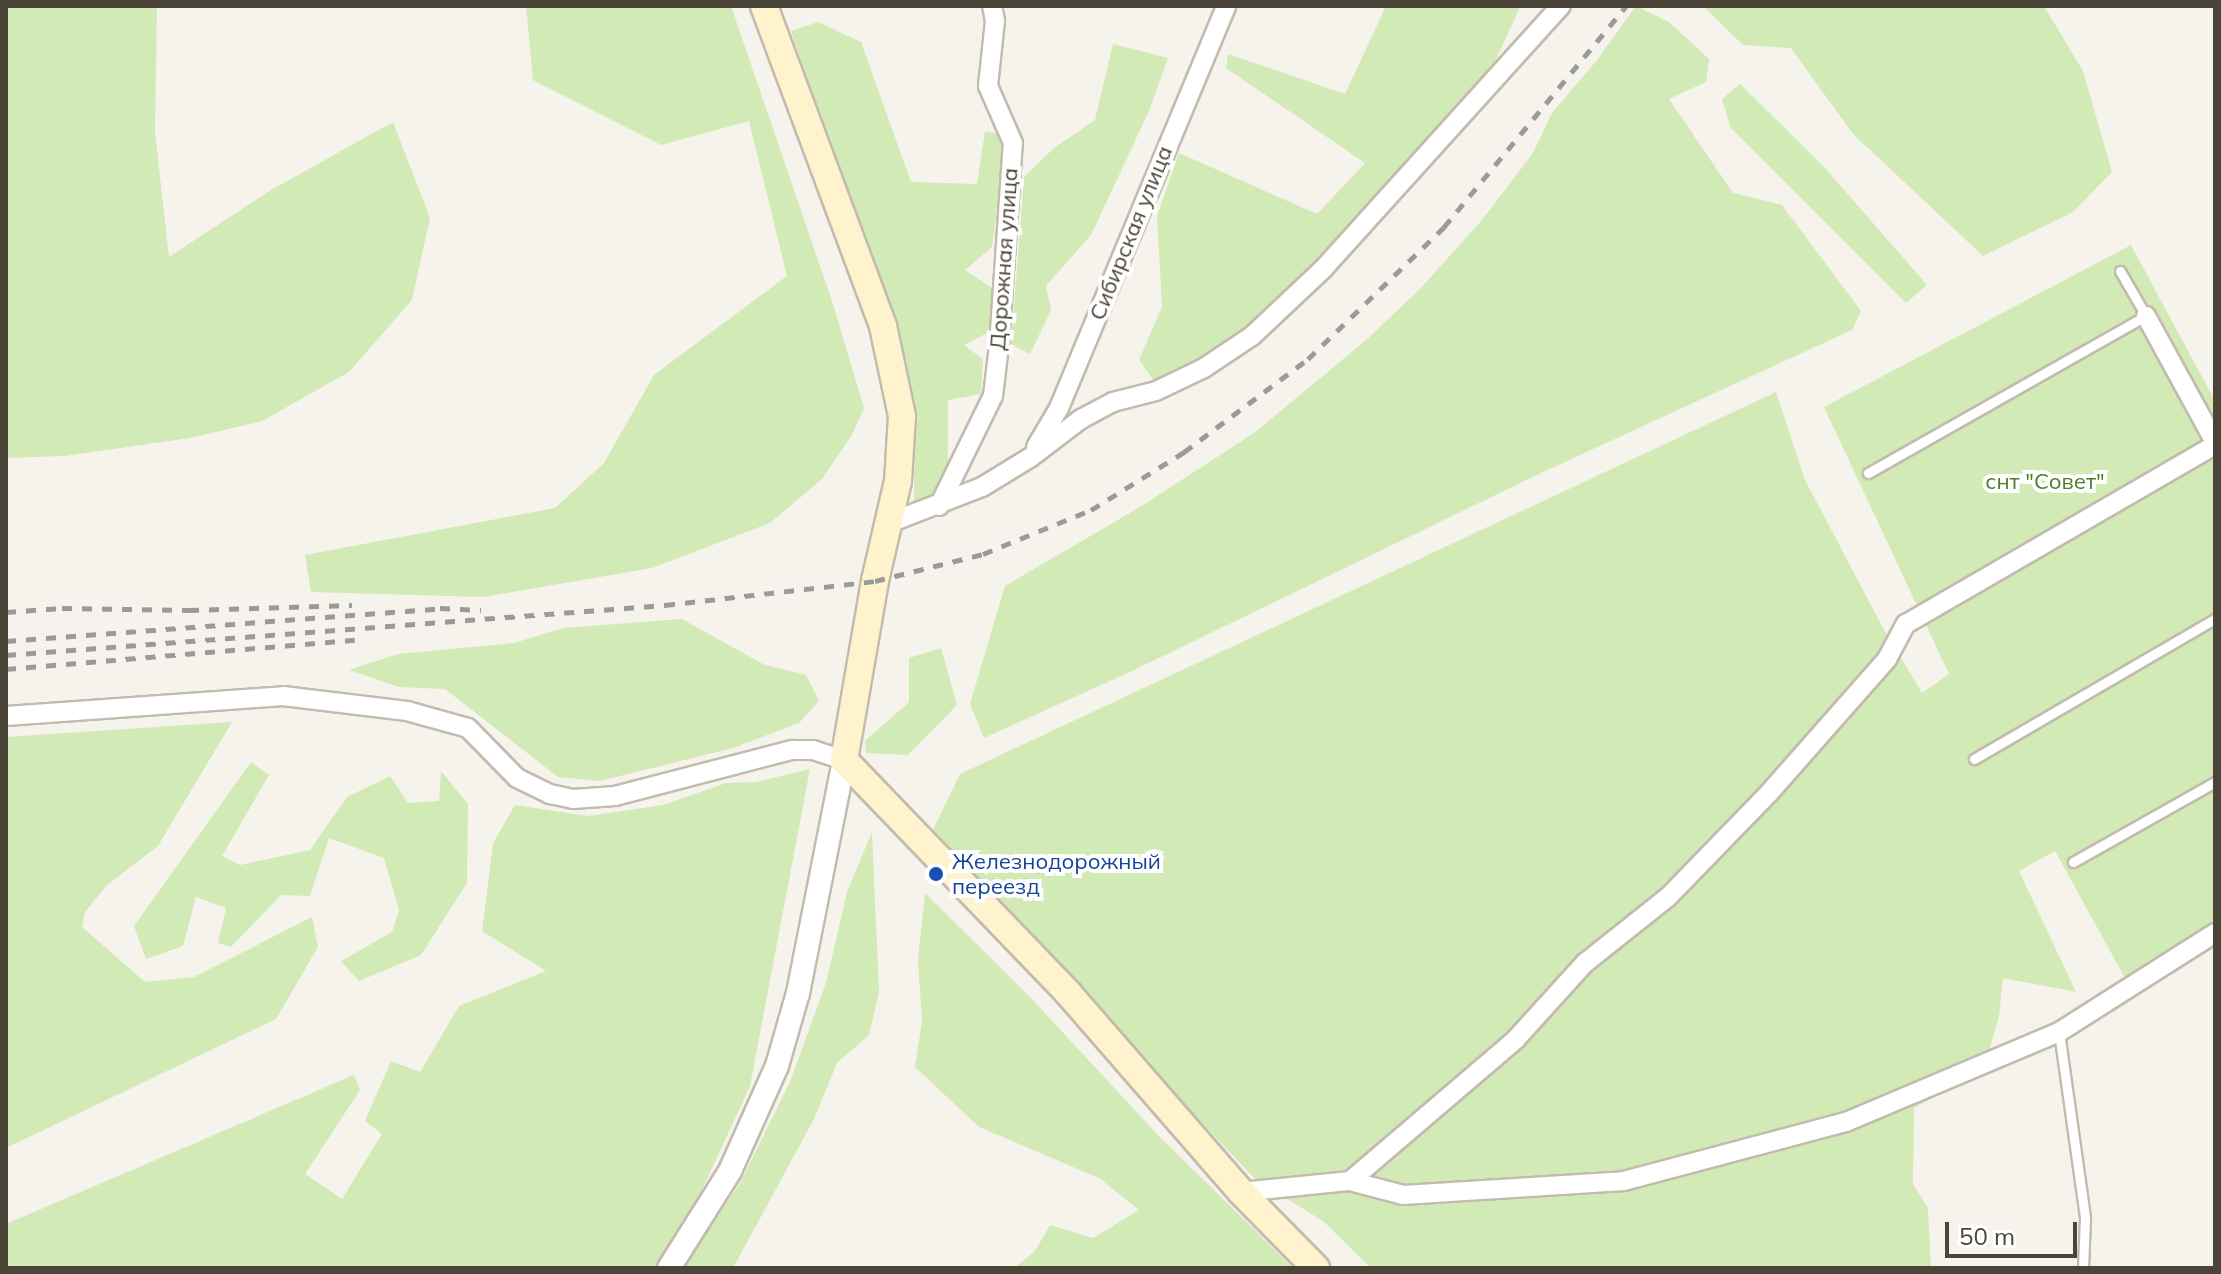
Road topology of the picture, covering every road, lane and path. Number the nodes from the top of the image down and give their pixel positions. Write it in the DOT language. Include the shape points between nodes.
graph roads {
  1 [pos="764,6"];
  2 [pos="992,6"];
  3 [pos="1226,6"];
  4 [pos="1561,6"];
  5 [pos="2120,271"];
  6 [pos="2146,316"];
  7 [pos="2215,443"];
  8 [pos="1031,457"];
  9 [pos="1868,473"];
  10 [pos="939,506"];
  11 [pos="889,523"];
  12 [pos="2215,619"];
  13 [pos="6,716"];
  14 [pos="1974,759"];
  15 [pos="844,760"];
  16 [pos="2215,782"];
  17 [pos="2073,862"];
  18 [pos="2215,933"];
  19 [pos="2059,1032"];
  20 [pos="1350,1181"];
  21 [pos="1241,1192"];
  22 [pos="669,1268"];
  23 [pos="1316,1268"];
  24 [pos="2083,1268"];
  1 -- 11 [label="main road" via="894,368 903,432"];
  2 -- 10 [label="street, Дорожная улица" via="988,86 1013,143 999,346 993,396"];
  3 -- 8 [label="street, Сибирская улица" via="1059,408"];
  4 -- 8 [label="street" via="1334,258 1252,336 1204,368 1081,419"];
  5 -- 6 [label="lane"];
  6 -- 7 [label="street"];
  6 -- 9 [label="lane"];
  7 -- 20 [label="street" via="1906,624 1887,659 1668,897 1585,963 1516,1039"];
  8 -- 10 [label="street"];
  10 -- 11 [label="street"];
  11 -- 15 [label="main road"];
  12 -- 14 [label="lane"];
  13 -- 15 [label="street" via="283,696 407,711 468,728 517,778 573,799 615,796 792,750"];
  15 -- 21 [label="main road" via="1069,994"];
  15 -- 22 [label="street" via="798,993 777,1066 739,1154"];
  16 -- 17 [label="lane"];
  18 -- 19 [label="street"];
  19 -- 20 [label="street" via="1846,1122 1624,1181 1403,1195"];
  19 -- 24 [label="lane" via="2085,1218"];
  20 -- 21 [label="street"];
  21 -- 23 [label="main road"];
}
